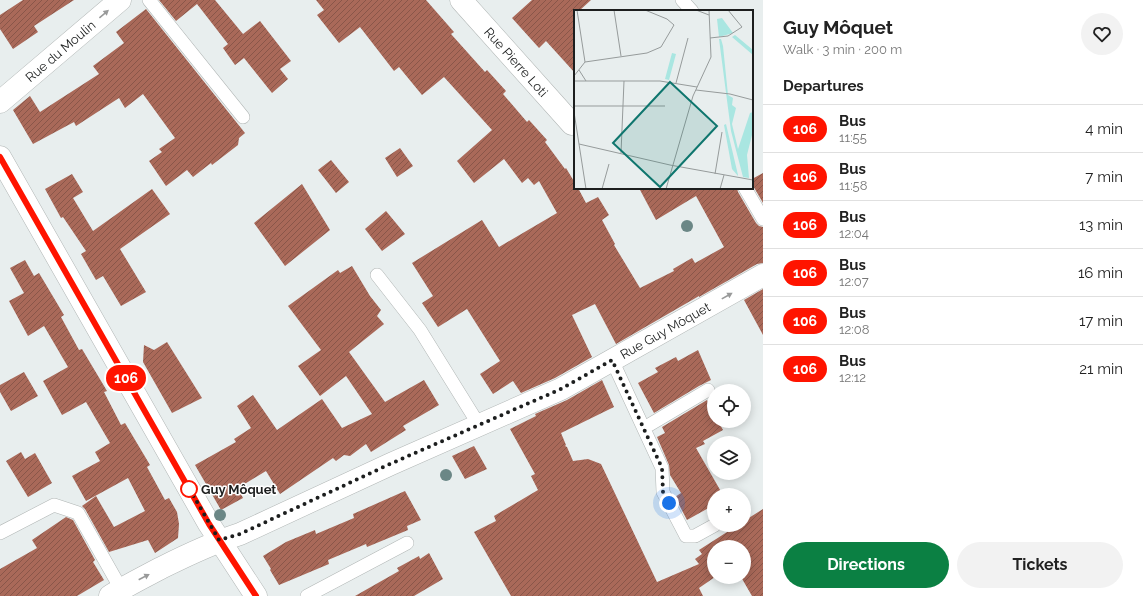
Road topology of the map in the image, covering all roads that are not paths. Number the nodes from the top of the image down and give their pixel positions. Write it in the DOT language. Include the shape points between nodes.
graph roads {
  1 [pos="120,0"];
  2 [pos="149,0"];
  3 [pos="461,0"];
  4 [pos="682,0"];
  5 [pos="691,10"];
  6 [pos="0,102"];
  7 [pos="243,116"];
  8 [pos="572,124"];
  9 [pos="0,157"];
  10 [pos="746,189"];
  11 [pos="763,219"];
  12 [pos="377,275"];
  13 [pos="763,276"];
  14 [pos="612,360"];
  15 [pos="707,391"];
  16 [pos="479,425"];
  17 [pos="644,428"];
  18 [pos="707,529"];
  19 [pos="0,533"];
  20 [pos="219,540"];
  21 [pos="407,543"];
  22 [pos="116,592"];
  23 [pos="256,596"];
  24 [pos="308,596"];
  6 -- 1 [label="street, Rue du Moulin, one-way"];
  2 -- 7 [label="lane"];
  3 -- 8 [label="street, Rue Pierre Loti"];
  4 -- 5 [label="lane"];
  9 -- 20 [label="street"];
  10 -- 11 [label="lane"];
  12 -- 16 [label="lane" via="420,330"];
  14 -- 13 [label="street, Rue Guy Môquet, one-way"];
  14 -- 16 [label="street, Rue Guy Môquet" via="561,389"];
  14 -- 17 [label="lane"];
  15 -- 17 [label="lane"];
  16 -- 20 [label="street, Rue Guy Môquet" via="240,534"];
  17 -- 18 [label="lane" via="662,468 663,492 686,536 695,536"];
  19 -- 22 [label="lane" via="54,504 78,513"];
  22 -- 20 [label="street, Rue Guy Môquet, one-way"];
  20 -- 23 [label="street"];
  21 -- 24 [label="lane"];
}
